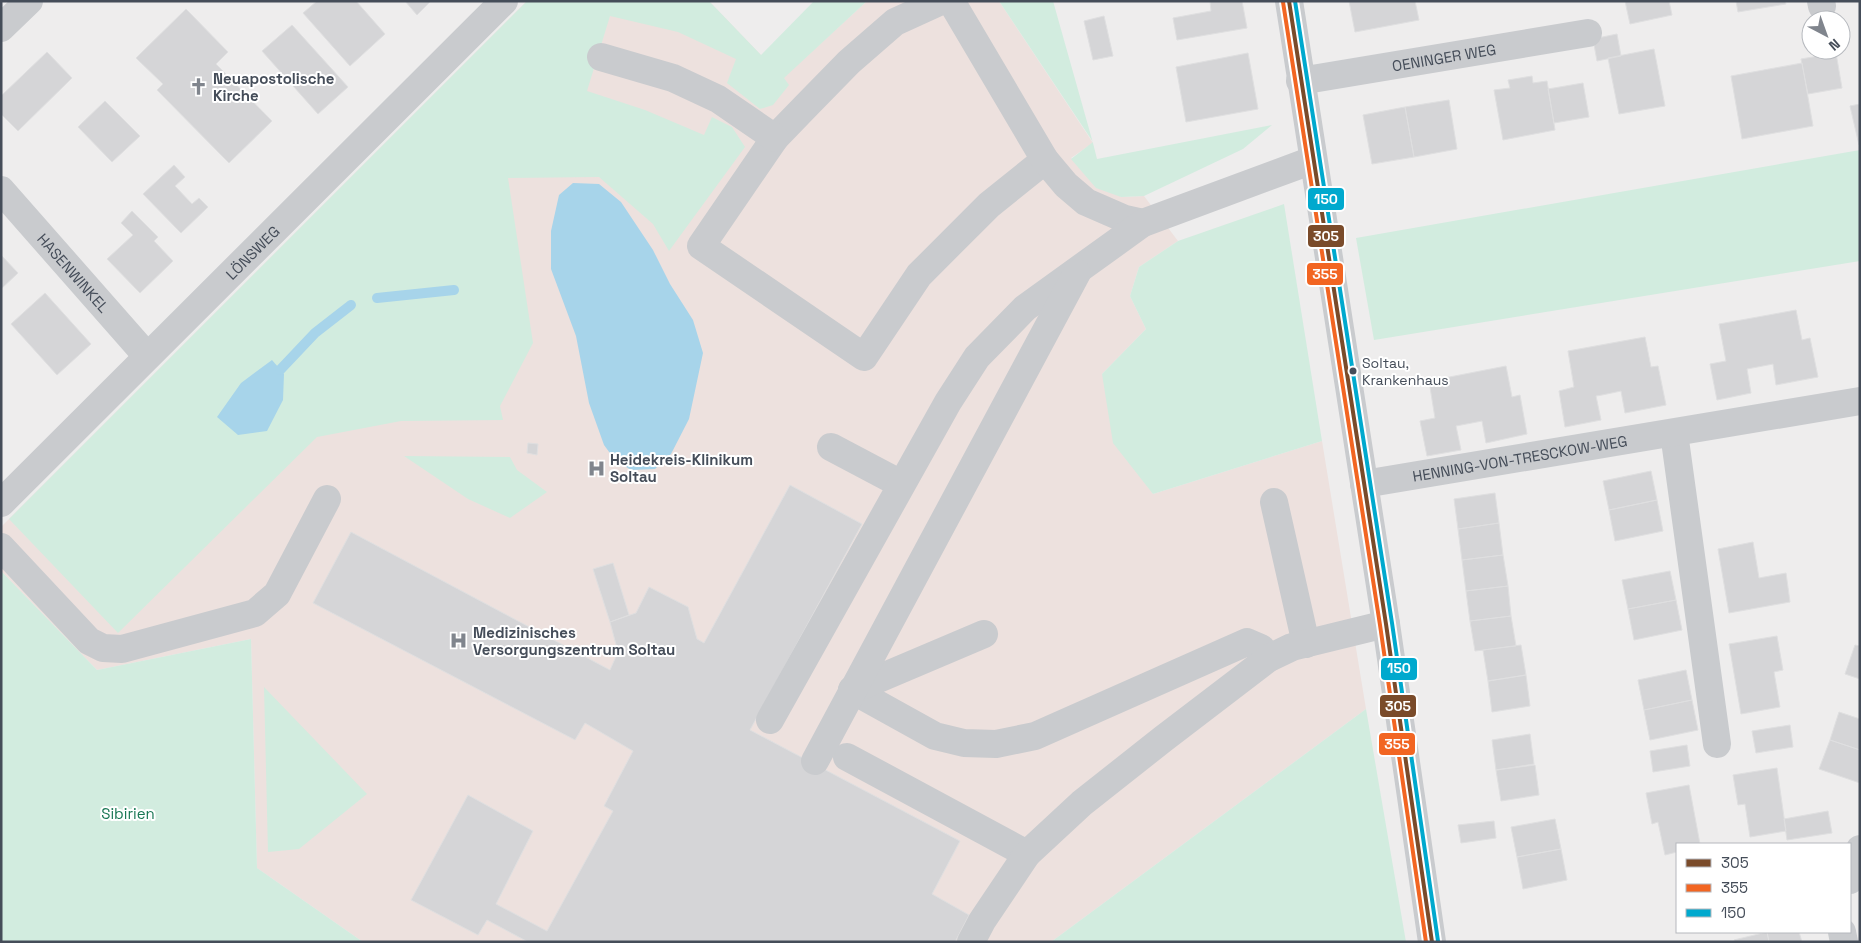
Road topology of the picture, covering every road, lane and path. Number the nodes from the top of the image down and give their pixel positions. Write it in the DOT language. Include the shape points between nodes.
graph roads {
  1 [pos="29,1"];
  2 [pos="504,1"];
  3 [pos="941,1"];
  4 [pos="951,1"];
  5 [pos="1288,1"];
  6 [pos="1,28"];
  7 [pos="1588,33"];
  8 [pos="601,57"];
  9 [pos="1300,81"];
  10 [pos="775,138"];
  11 [pos="1045,160"];
  12 [pos="1312,160"];
  13 [pos="1,190"];
  14 [pos="1143,224"];
  15 [pos="1080,268"];
  16 [pos="147,356"];
  17 [pos="1860,402"];
  18 [pos="1674,432"];
  19 [pos="831,447"];
  20 [pos="901,484"];
  21 [pos="1364,484"];
  22 [pos="327,499"];
  23 [pos="1274,502"];
  24 [pos="1,503"];
  25 [pos="1,547"];
  26 [pos="1386,624"];
  27 [pos="984,634"];
  28 [pos="1306,644"];
  29 [pos="1269,658"];
  30 [pos="852,690"];
  31 [pos="770,720"];
  32 [pos="1717,744"];
  33 [pos="847,757"];
  34 [pos="815,761"];
  35 [pos="1860,849"];
  36 [pos="1027,854"];
  37 [pos="1851,877"];
  38 [pos="971,942"];
  39 [pos="1432,942"];
  1 -- 6 [label="street"];
  2 -- 16 [label="street, LÖNSWEG"];
  3 -- 10 [label="street" via="895,22 850,62"];
  4 -- 11 [label="street"];
  5 -- 9 [label="street"];
  7 -- 9 [label="street, OENINGER WEG"];
  8 -- 10 [label="street" via="674,78 718,99"];
  9 -- 12 [label="street"];
  10 -- 11 [label="street" via="701,246 864,357 919,275 989,204"];
  11 -- 14 [label="street" via="1086,202"];
  12 -- 14 [label="street"];
  12 -- 21 [label="street"];
  13 -- 16 [label="street, HASENWINKEL"];
  14 -- 15 [label="street"];
  15 -- 20 [label="street" via="1025,308 977,357"];
  15 -- 30 [label="street"];
  16 -- 24 [label="street, LÖNSWEG"];
  17 -- 18 [label="street, HENNING-VON-TRESCKOW-WEG"];
  18 -- 21 [label="street, HENNING-VON-TRESCKOW-WEG"];
  18 -- 32 [label="street"];
  19 -- 20 [label="street"];
  20 -- 31 [label="street"];
  21 -- 26 [label="street"];
  22 -- 25 [label="street" via="277,594 255,613 122,648 103,648 89,641"];
  23 -- 28 [label="street"];
  26 -- 28 [label="street"];
  26 -- 39 [label="street"];
  27 -- 30 [label="street"];
  28 -- 29 [label="street"];
  29 -- 30 [label="street" via="1261,648 1247,642 1035,736 996,744 964,743 936,736"];
  29 -- 36 [label="street" via="1082,803"];
  30 -- 34 [label="street"];
  33 -- 36 [label="street"];
  35 -- 37 [label="street"];
  36 -- 38 [label="street"];
}
